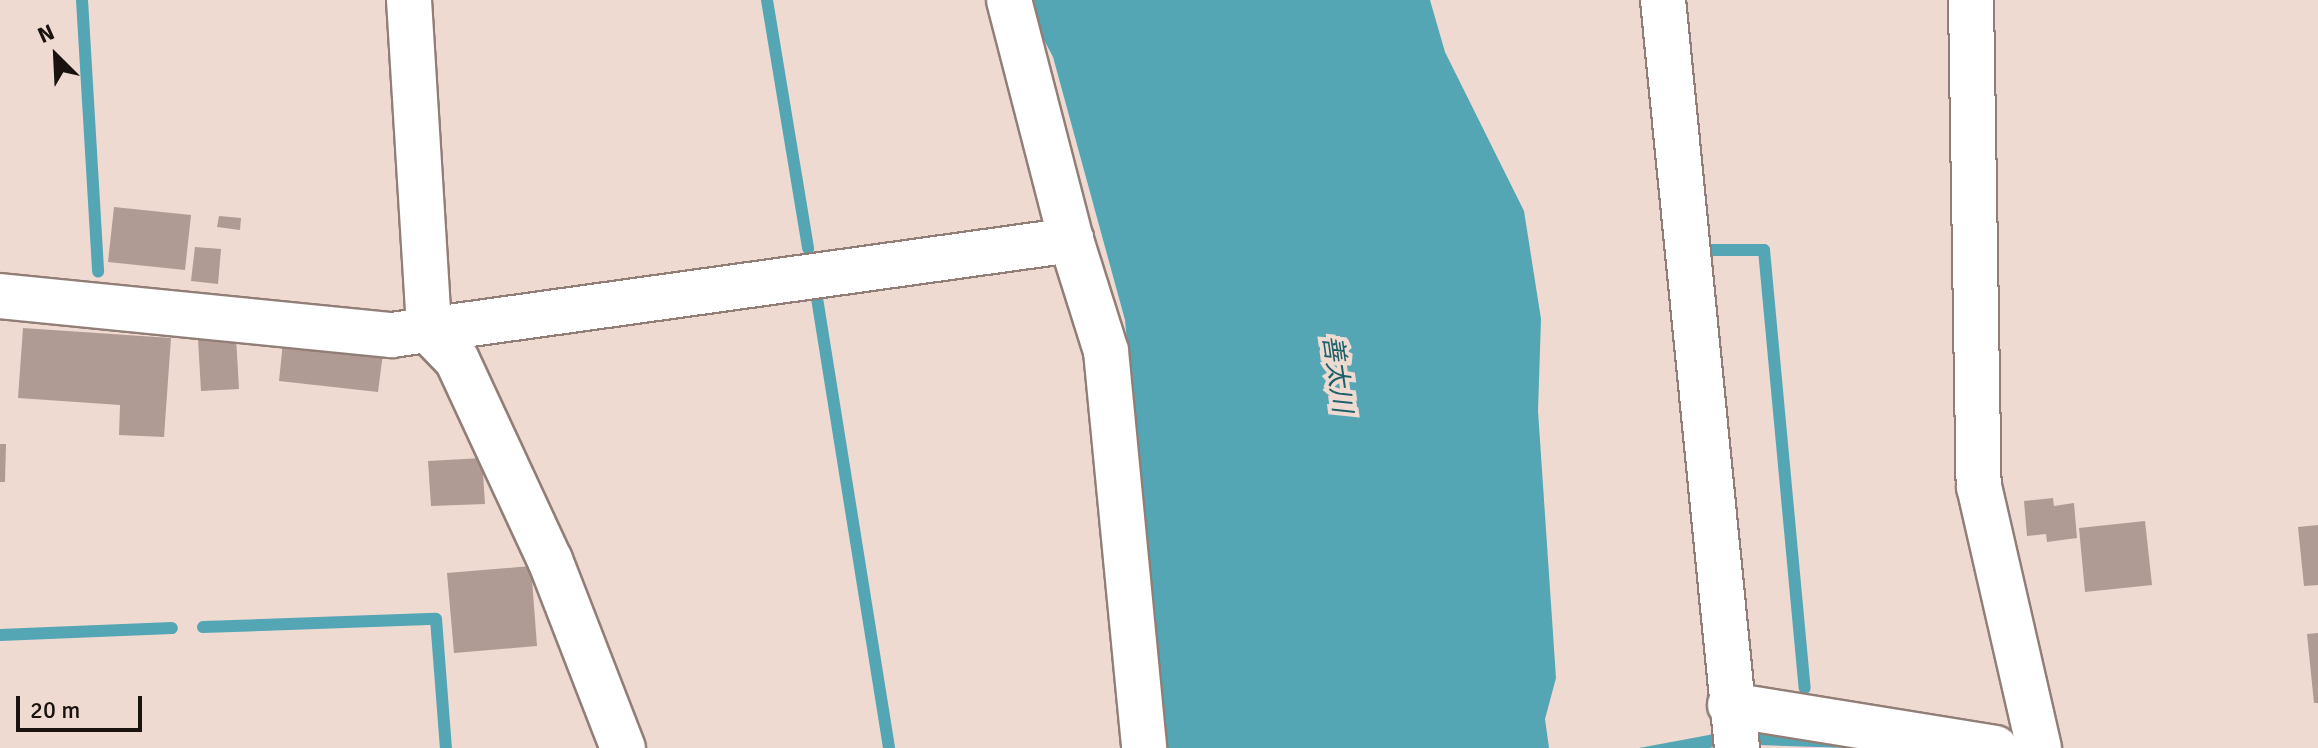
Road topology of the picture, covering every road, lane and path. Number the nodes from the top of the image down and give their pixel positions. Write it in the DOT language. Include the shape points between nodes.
graph roads {
  1 [pos="409,0"];
  2 [pos="1009,0"];
  3 [pos="1663,0"];
  4 [pos="1971,0"];
  5 [pos="1071,240"];
  6 [pos="0,296"];
  7 [pos="429,331"];
  8 [pos="1730,705"];
  9 [pos="623,748"];
  10 [pos="1144,748"];
  11 [pos="1737,748"];
  12 [pos="1996,748"];
  13 [pos="2039,748"];
  1 -- 7 [label="street"];
  2 -- 5 [label="street"];
  3 -- 8 [label="street"];
  4 -- 13 [label="street" via="1979,486"];
  5 -- 7 [label="street"];
  5 -- 10 [label="street" via="1106,351"];
  6 -- 7 [label="street" via="392,335"];
  7 -- 9 [label="street" via="457,360 550,560"];
  8 -- 11 [label="street"];
  8 -- 12 [label="street"];
}
